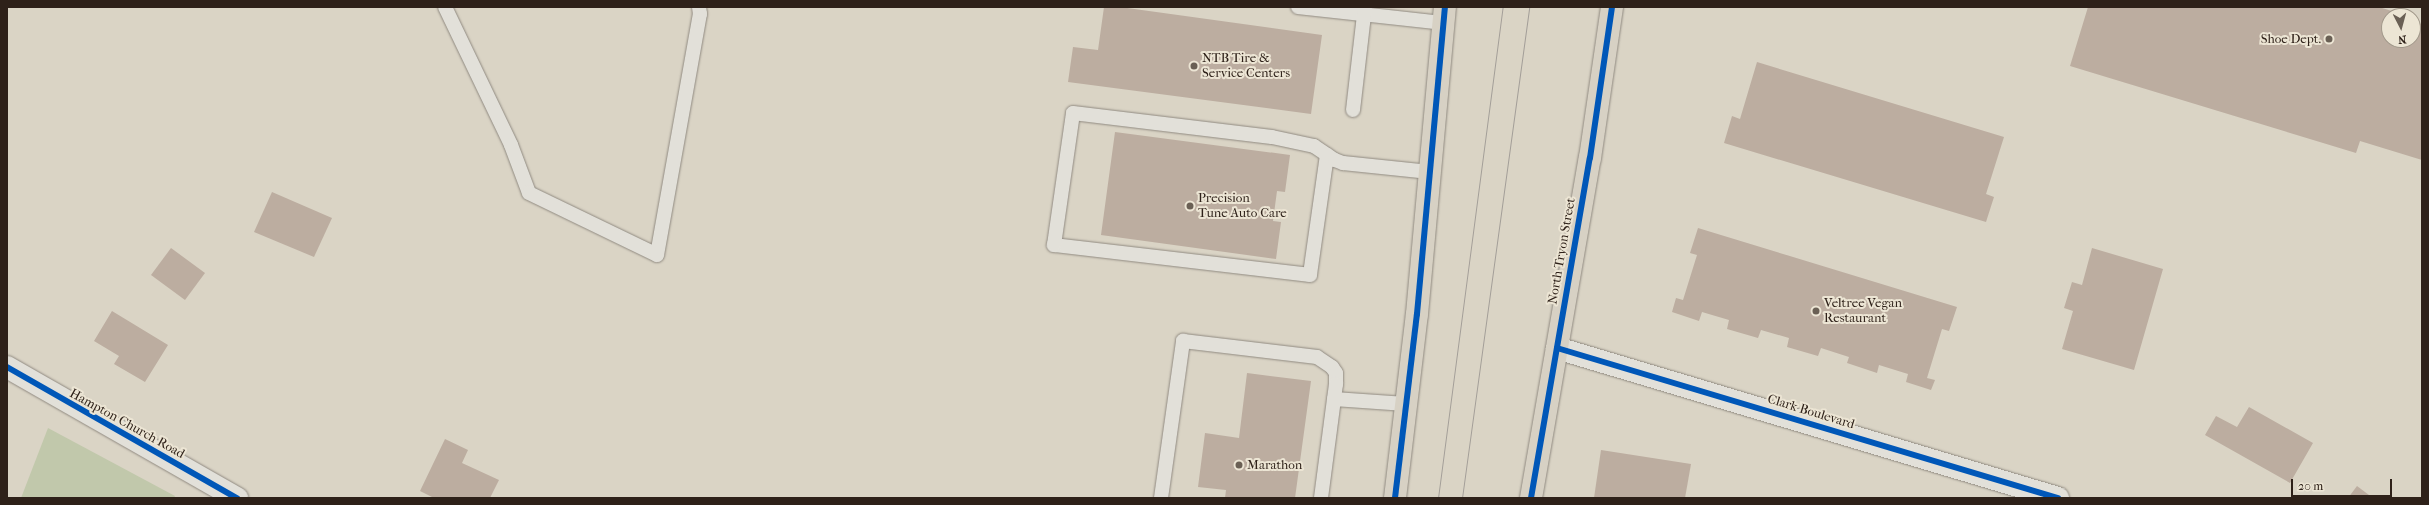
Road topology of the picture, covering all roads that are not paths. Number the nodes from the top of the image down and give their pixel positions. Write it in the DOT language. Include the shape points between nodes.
graph roads {
  1 [pos="445,7"];
  2 [pos="699,7"];
  3 [pos="1298,7"];
  4 [pos="1612,7"];
  5 [pos="1365,11"];
  6 [pos="1445,15"];
  7 [pos="1353,110"];
  8 [pos="1327,156"];
  9 [pos="1430,172"];
  10 [pos="1557,348"];
  11 [pos="7,367"];
  12 [pos="1334,399"];
  13 [pos="1406,404"];
  14 [pos="238,498"];
  15 [pos="1162,498"];
  16 [pos="1321,498"];
  17 [pos="1395,498"];
  18 [pos="1531,498"];
  19 [pos="2058,498"];
  1 -- 2 [label="lane" via="511,145 528,192 657,255 700,14"];
  3 -- 5 [label="lane"];
  4 -- 10 [label="main road, North Tryon Street" via="1590,158"];
  5 -- 6 [label="lane"];
  5 -- 7 [label="lane"];
  6 -- 9 [label="main road"];
  8 -- 8 [label="lane" via="1310,275 1054,245 1073,113 1272,138 1314,146"];
  8 -- 9 [label="lane" via="1343,163"];
  9 -- 13 [label="main road"];
  10 -- 18 [label="main road, North Tryon Street"];
  10 -- 19 [label="street, Clark Boulevard"];
  11 -- 14 [label="street, Hampton Church Road"];
  12 -- 13 [label="lane"];
  12 -- 15 [label="lane" via="1336,373 1317,356 1183,341"];
  12 -- 16 [label="lane"];
  13 -- 17 [label="main road"];
}
